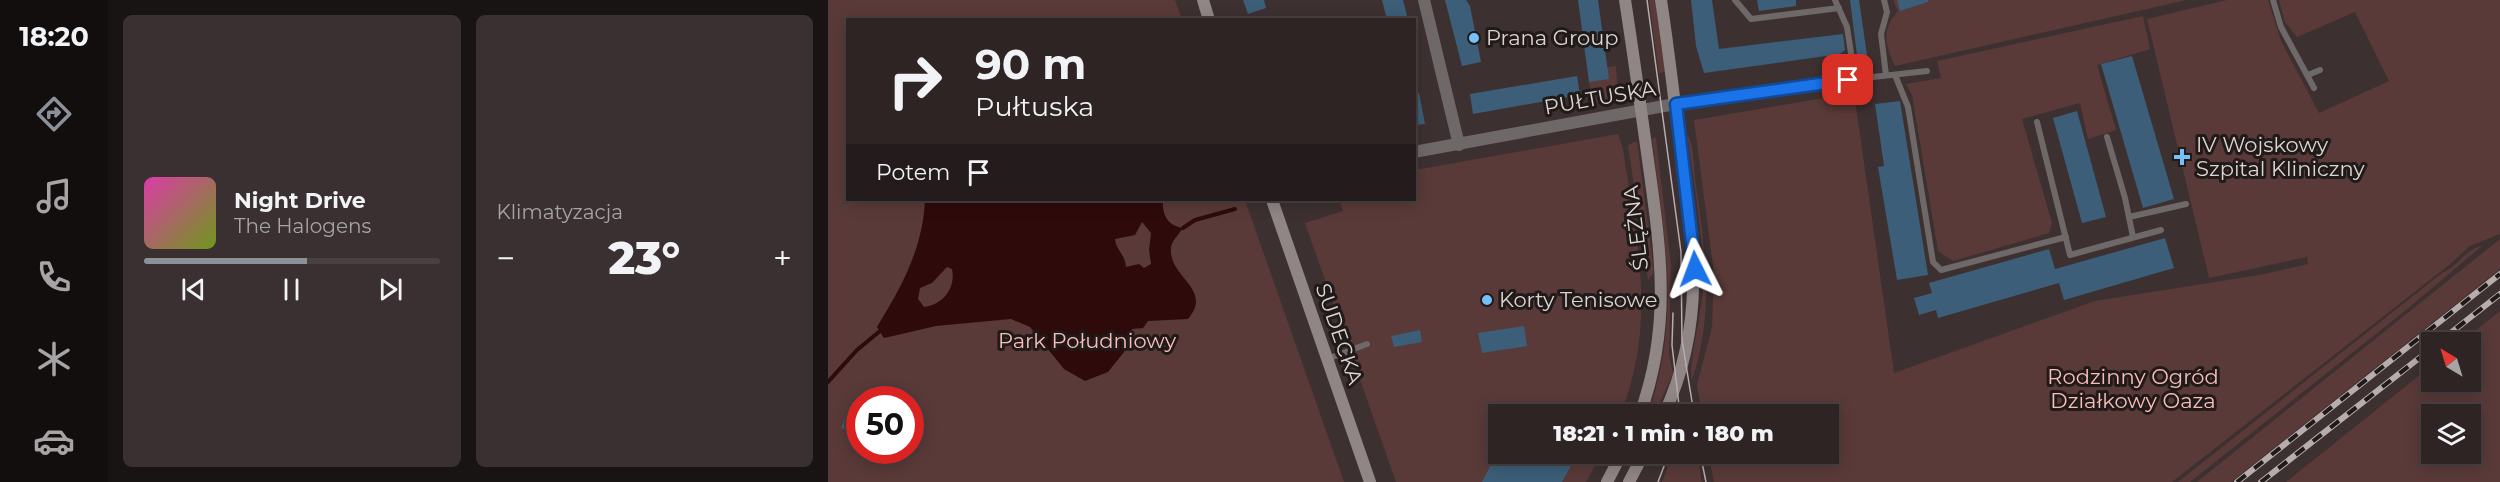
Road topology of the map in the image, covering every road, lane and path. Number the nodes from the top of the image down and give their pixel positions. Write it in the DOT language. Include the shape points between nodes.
graph roads {
  1 [pos="1203,0"];
  2 [pos="1424,0"];
  3 [pos="1625,0"];
  4 [pos="1661,0"];
  5 [pos="1735,0"];
  6 [pos="1835,0"];
  7 [pos="1884,0"];
  8 [pos="2273,0"];
  9 [pos="1839,8"];
  10 [pos="1208,18"];
  11 [pos="2320,70"];
  12 [pos="1927,71"];
  13 [pos="1886,75"];
  14 [pos="1895,75"];
  15 [pos="2308,75"];
  16 [pos="1855,79"];
  17 [pos="2314,88"];
  18 [pos="1676,104"];
  19 [pos="1641,111"];
  20 [pos="2037,122"];
  21 [pos="2107,137"];
  22 [pos="1459,145"];
  23 [pos="1416,152"];
  24 [pos="1272,201"];
  25 [pos="2186,204"];
  26 [pos="2129,217"];
  27 [pos="2161,230"];
  28 [pos="2066,237"];
  29 [pos="2133,237"];
  30 [pos="1367,344"];
  31 [pos="1327,358"];
  32 [pos="1643,404"];
  33 [pos="1668,404"];
  34 [pos="1616,464"];
  35 [pos="1638,464"];
  36 [pos="1370,482"];
  37 [pos="1607,482"];
  38 [pos="1629,482"];
  1 -- 10 [label="main road"];
  2 -- 22 [label="street"];
  3 -- 19 [label="main road, ŚLĘŻNA"];
  4 -- 18 [label="main road"];
  5 -- 9 [label="lane" via="1751,19"];
  6 -- 9 [label="lane"];
  7 -- 13 [label="lane" via="1887,12 1881,34"];
  8 -- 15 [label="lane" via="2282,27"];
  9 -- 16 [label="lane" via="1847,27"];
  11 -- 15 [label="lane"];
  12 -- 14 [label="lane"];
  13 -- 14 [label="lane"];
  13 -- 16 [label="lane"];
  14 -- 28 [label="lane" via="1908,107 1933,262 1941,270"];
  15 -- 17 [label="lane"];
  16 -- 18 [label="street, PUŁTUSKA"];
  18 -- 19 [label="street, PUŁTUSKA"];
  18 -- 33 [label="main road" via="1691,218 1695,287 1684,359"];
  19 -- 22 [label="street, PUŁTUSKA"];
  19 -- 32 [label="main road, ŚLĘŻNA" via="1660,244 1662,289 1655,359"];
  20 -- 28 [label="lane"];
  21 -- 26 [label="lane"];
  22 -- 23 [label="street, PUŁTUSKA"];
  24 -- 31 [label="main road, SUDECKA"];
  25 -- 26 [label="lane"];
  26 -- 29 [label="lane"];
  27 -- 29 [label="lane"];
  28 -- 29 [label="lane" via="2070,255"];
  30 -- 31 [label="lane"];
  31 -- 36 [label="main road, SUDECKA"];
  34 -- 37 [label="main road"];
  35 -- 38 [label="main road"];
}
